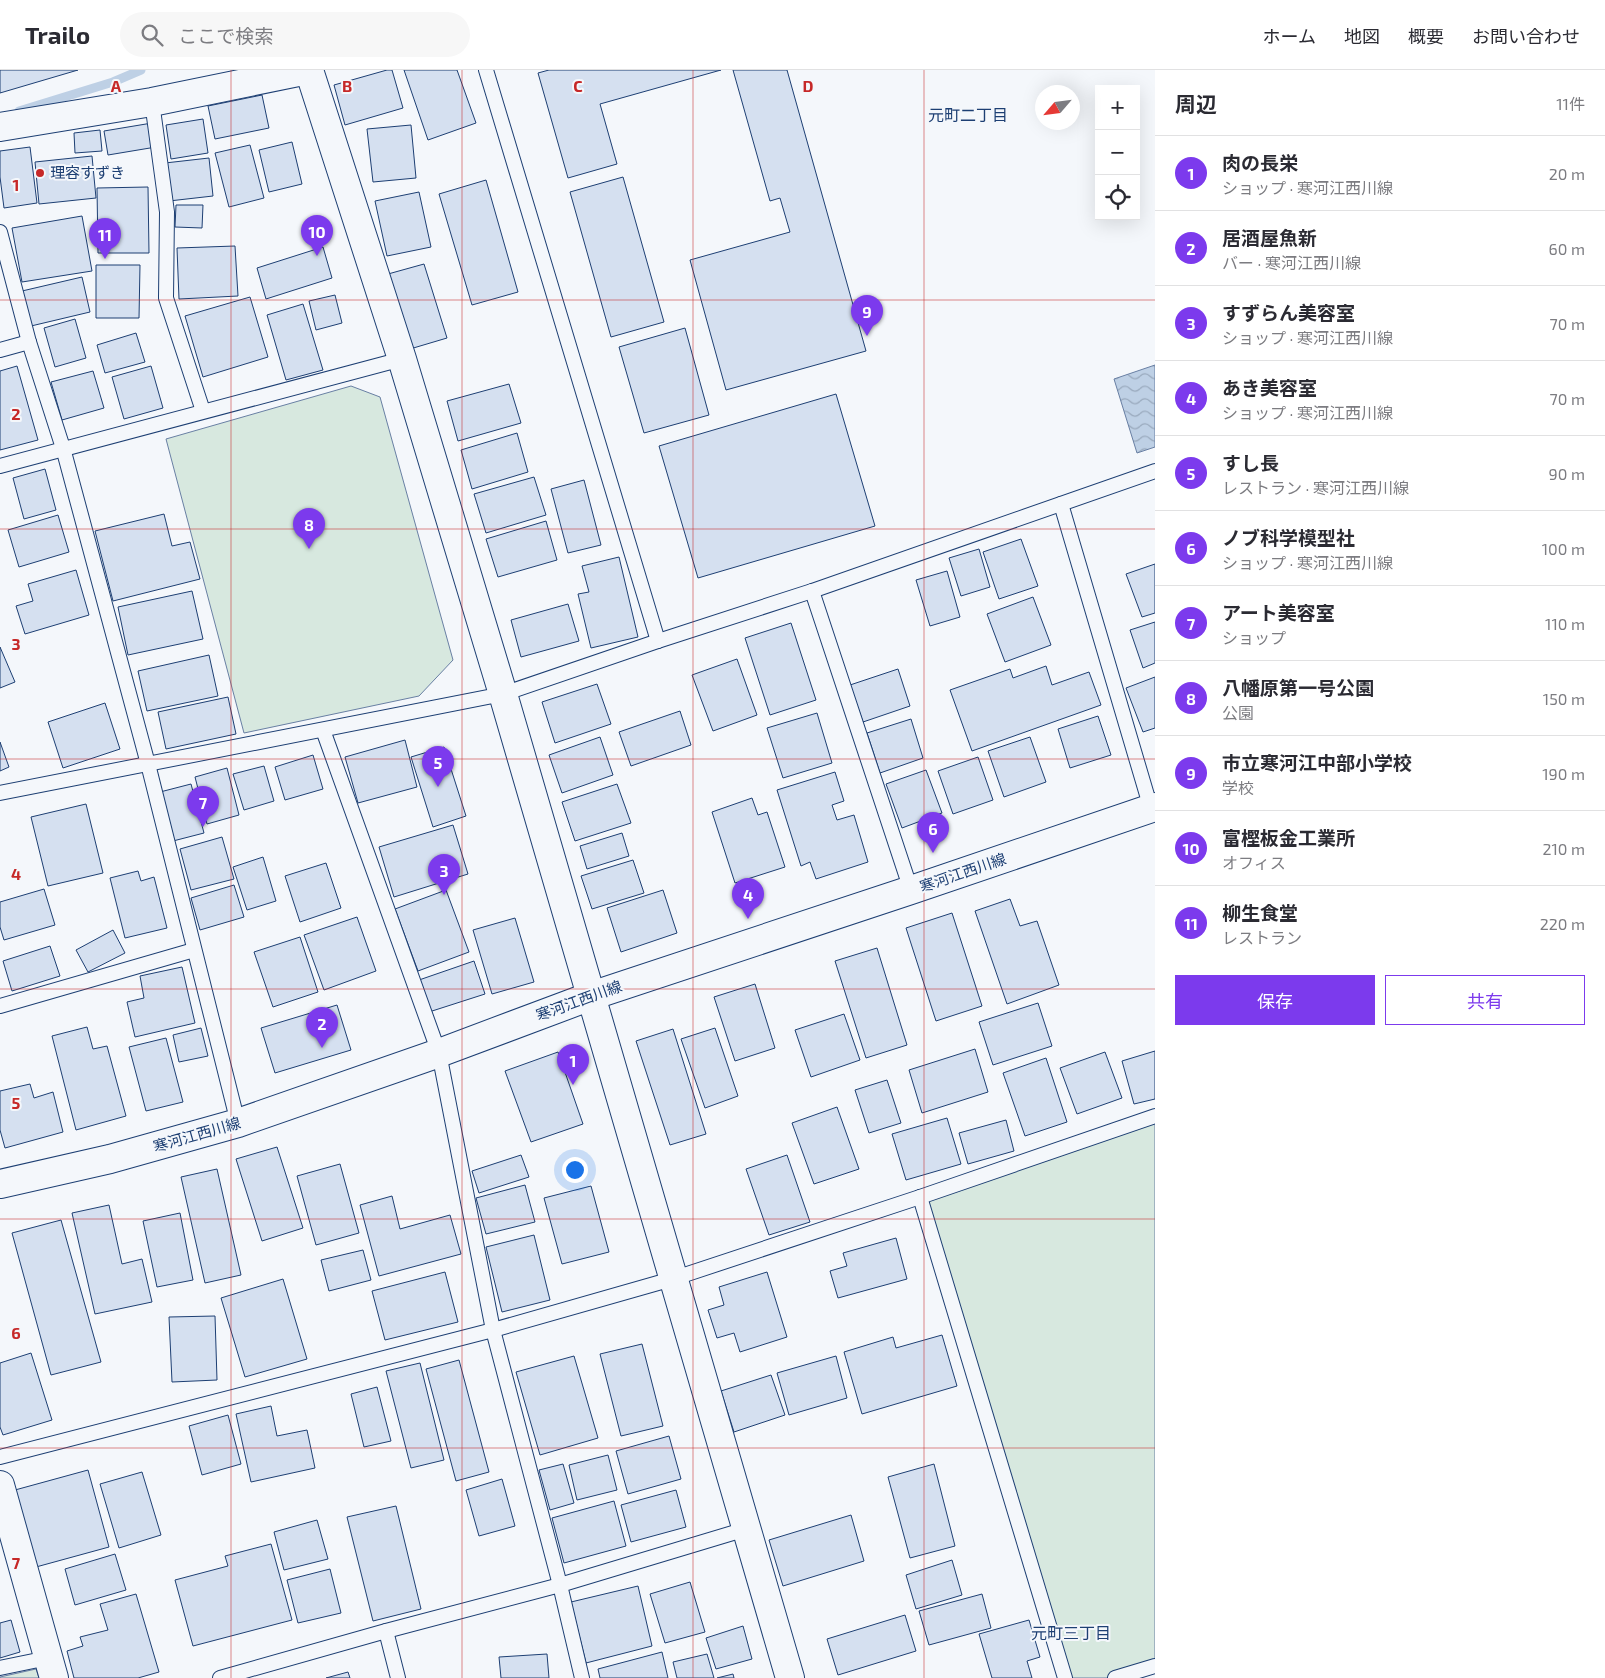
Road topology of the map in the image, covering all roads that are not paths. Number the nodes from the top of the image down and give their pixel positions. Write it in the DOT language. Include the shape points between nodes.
graph roads {
  1 [pos="308,70"];
  2 [pos="486,70"];
  3 [pos="152,102"];
  4 [pos="0,127"];
  5 [pos="0,232"];
  6 [pos="29,342"];
  7 [pos="0,350"];
  8 [pos="402,359"];
  9 [pos="203,411"];
  10 [pos="63,448"];
  11 [pos="0,466"];
  12 [pos="1155,472"];
  13 [pos="1061,504"];
  14 [pos="812,591"];
  15 [pos="658,641"];
  16 [pos="504,694"];
  17 [pos="323,730"];
  18 [pos="148,764"];
  19 [pos="0,793"];
  20 [pos="1154,812"];
  21 [pos="911,890"];
  22 [pos="194,950"];
  23 [pos="591,996"];
  24 [pos="0,1006"];
  25 [pos="439,1053"];
  26 [pos="1155,1116"];
  27 [pos="238,1123"];
  28 [pos="0,1184"];
  29 [pos="920,1197"];
  30 [pos="672,1278"];
  31 [pos="493,1330"];
  32 [pos="0,1457"];
  33 [pos="0,1486"];
  34 [pos="746,1529"];
  35 [pos="560,1585"];
  36 [pos="386,1631"];
  37 [pos="1155,1666"];
  38 [pos="0,1668"];
  39 [pos="51,1668"];
  40 [pos="220,1678"];
  41 [pos="398,1678"];
  42 [pos="582,1678"];
  43 [pos="790,1678"];
  44 [pos="1065,1678"];
  45 [pos="1115,1678"];
  1 -- 3 [label="street"];
  1 -- 8 [label="street"];
  2 -- 15 [label="lane"];
  3 -- 4 [label="street"];
  3 -- 9 [label="lane" via="167,212 166,298"];
  5 -- 6 [label="lane"];
  6 -- 7 [label="lane"];
  6 -- 10 [label="lane"];
  8 -- 9 [label="lane"];
  8 -- 16 [label="street"];
  9 -- 10 [label="lane"];
  10 -- 11 [label="lane"];
  10 -- 18 [label="lane"];
  12 -- 13 [label="lane"];
  13 -- 14 [label="lane"];
  13 -- 20 [label="lane"];
  14 -- 15 [label="lane"];
  14 -- 21 [label="lane"];
  15 -- 16 [label="lane"];
  16 -- 17 [label="lane"];
  16 -- 23 [label="street"];
  17 -- 18 [label="lane"];
  17 -- 25 [label="lane"];
  18 -- 19 [label="lane"];
  18 -- 22 [label="lane"];
  20 -- 21 [label="street, 寒河江西川線"];
  21 -- 23 [label="street, 寒河江西川線"];
  22 -- 24 [label="lane"];
  22 -- 27 [label="lane"];
  23 -- 25 [label="street, 寒河江西川線"];
  23 -- 30 [label="street"];
  25 -- 27 [label="street, 寒河江西川線"];
  25 -- 31 [label="lane"];
  26 -- 29 [label="lane"];
  27 -- 28 [label="street, 寒河江西川線" via="110,1159"];
  29 -- 30 [label="lane"];
  29 -- 44 [label="lane"];
  30 -- 31 [label="lane"];
  30 -- 34 [label="street"];
  31 -- 32 [label="lane"];
  31 -- 35 [label="lane"];
  33 -- 39 [label="street"];
  34 -- 35 [label="lane"];
  34 -- 43 [label="street"];
  35 -- 36 [label="lane"];
  35 -- 42 [label="lane"];
  36 -- 40 [label="lane"];
  36 -- 41 [label="lane"];
  37 -- 45 [label="lane"];
  38 -- 39 [label="lane"];
}
